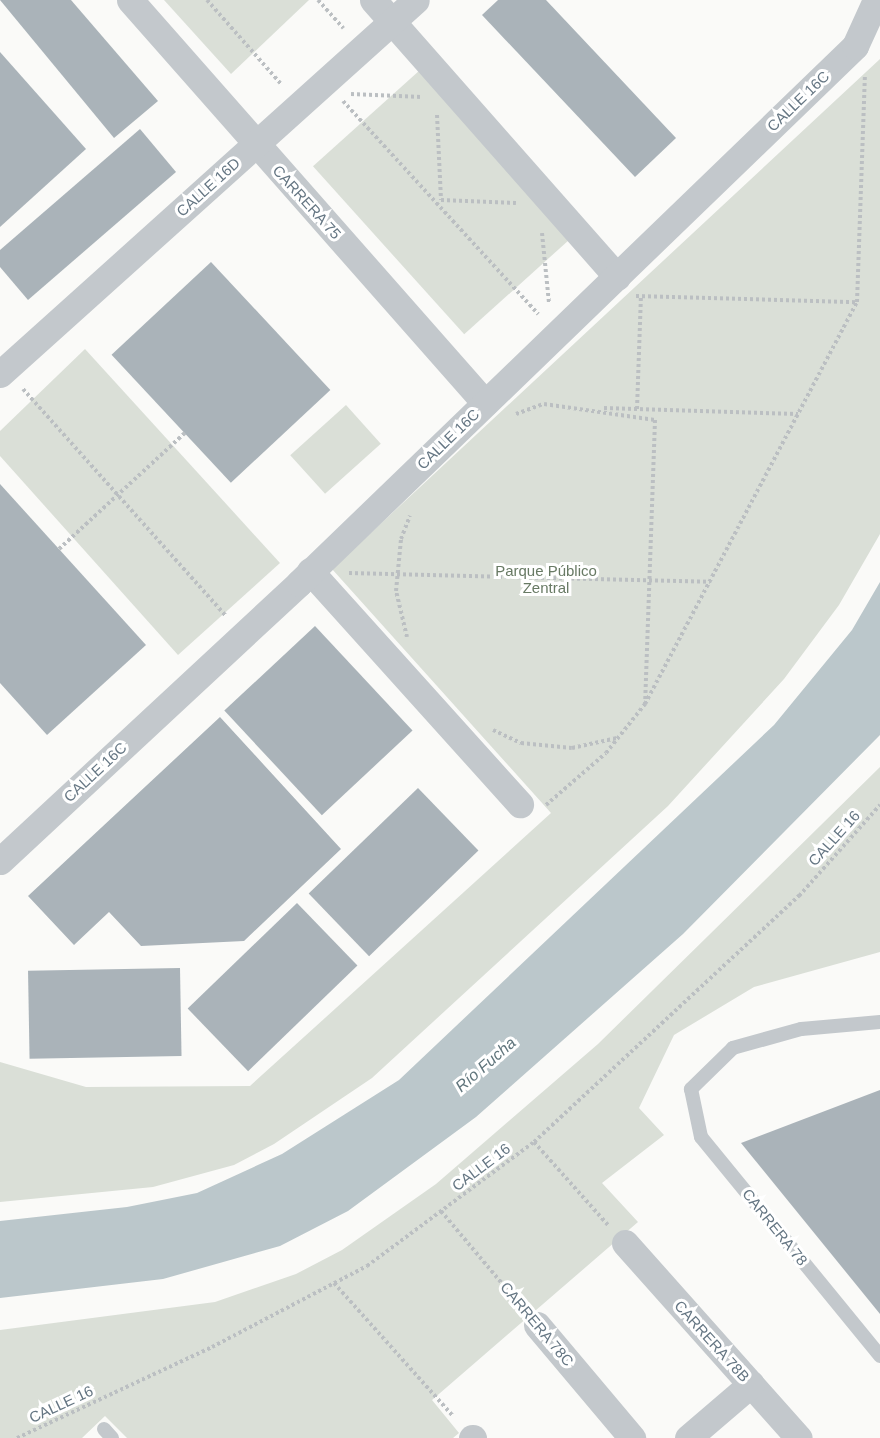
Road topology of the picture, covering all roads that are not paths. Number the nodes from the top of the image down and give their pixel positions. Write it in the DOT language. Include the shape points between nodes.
graph roads {
  1 [pos="130,0"];
  2 [pos="373,0"];
  3 [pos="416,0"];
  4 [pos="876,0"];
  5 [pos="393,22"];
  6 [pos="256,145"];
  7 [pos="624,286"];
  8 [pos="8,366"];
  9 [pos="485,403"];
  10 [pos="310,572"];
  11 [pos="530,807"];
  12 [pos="0,861"];
  13 [pos="880,1022"];
  14 [pos="625,1243"];
  15 [pos="537,1325"];
  16 [pos="880,1356"];
  17 [pos="751,1384"];
  18 [pos="632,1438"];
  19 [pos="688,1438"];
  20 [pos="799,1438"];
  1 -- 6 [label="street, CARRERA 75"];
  2 -- 5 [label="street"];
  3 -- 5 [label="street, CALLE 16D"];
  4 -- 7 [label="street, CALLE 16C" via="855,46"];
  5 -- 6 [label="street, CALLE 16D"];
  5 -- 7 [label="street"];
  6 -- 8 [label="street, CALLE 16D"];
  6 -- 9 [label="street, CARRERA 75"];
  7 -- 9 [label="street, CALLE 16C"];
  9 -- 10 [label="street, CALLE 16C"];
  10 -- 11 [label="street"];
  10 -- 12 [label="street, CALLE 16C"];
  13 -- 16 [label="lane, CARRERA 78" via="801,1029 734,1048 691,1089 701,1137"];
  14 -- 17 [label="street, CARRERA 78B"];
  15 -- 18 [label="street, CARRERA 78C"];
  17 -- 19 [label="street"];
  17 -- 20 [label="street, CARRERA 78B"];
}
